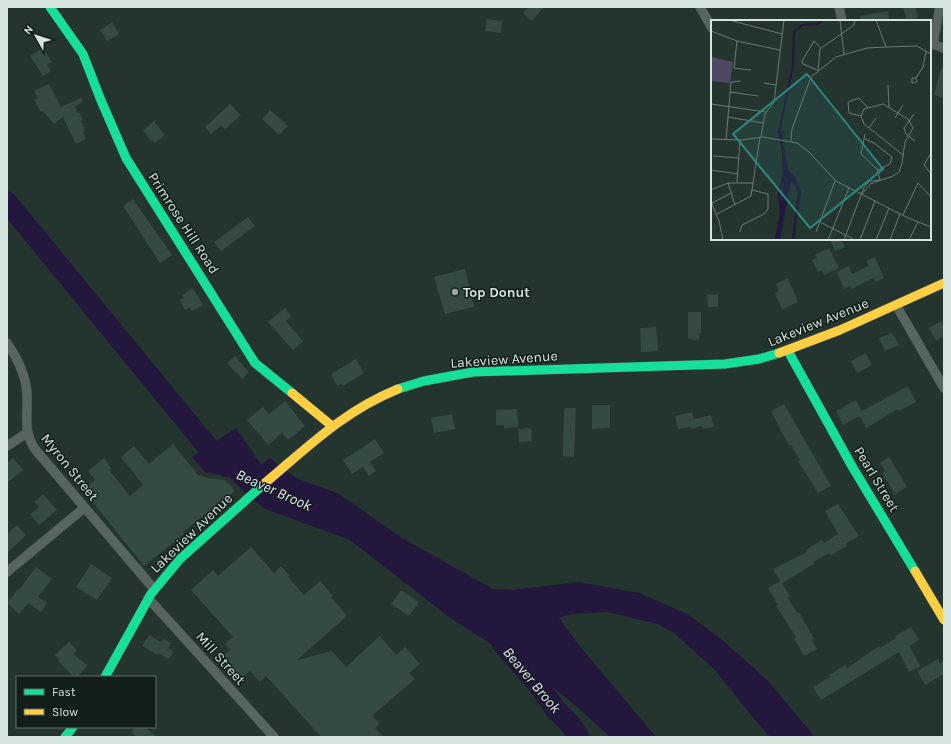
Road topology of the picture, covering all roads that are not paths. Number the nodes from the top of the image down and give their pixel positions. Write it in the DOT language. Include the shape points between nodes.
graph roads {
  1 [pos="50,7"];
  2 [pos="700,7"];
  3 [pos="839,7"];
  4 [pos="940,7"];
  5 [pos="842,20"];
  6 [pos="711,26"];
  7 [pos="931,43"];
  8 [pos="944,48"];
  9 [pos="944,284"];
  10 [pos="896,305"];
  11 [pos="7,344"];
  12 [pos="788,351"];
  13 [pos="944,388"];
  14 [pos="332,426"];
  15 [pos="27,432"];
  16 [pos="7,446"];
  17 [pos="84,508"];
  18 [pos="7,572"];
  19 [pos="154,589"];
  20 [pos="148,598"];
  21 [pos="944,620"];
  22 [pos="106,676"];
  23 [pos="274,737"];
  1 -- 14 [label="main road, Primrose Hill Road" via="83,54 126,158 255,363"];
  2 -- 6 [label="street"];
  3 -- 5 [label="street"];
  4 -- 7 [label="street"];
  7 -- 8 [label="street"];
  9 -- 10 [label="main road, Lakeview Avenue"];
  10 -- 12 [label="main road, Lakeview Avenue"];
  10 -- 13 [label="street"];
  11 -- 15 [label="street, Myron Street" via="23,370 27,396"];
  12 -- 14 [label="main road, Lakeview Avenue" via="725,364 489,371 456,375 424,381 391,392 367,403"];
  12 -- 21 [label="main road, Pearl Street" via="850,463"];
  14 -- 19 [label="main road, Lakeview Avenue" via="180,559"];
  15 -- 16 [label="street"];
  15 -- 17 [label="street, Myron Street" via="38,453"];
  17 -- 18 [label="street"];
  17 -- 19 [label="street, Myron Street"];
  19 -- 20 [label="main road, Lakeview Avenue"];
  20 -- 22 [label="main road, Lakeview Avenue"];
  20 -- 23 [label="street, Mill Street"];
}
